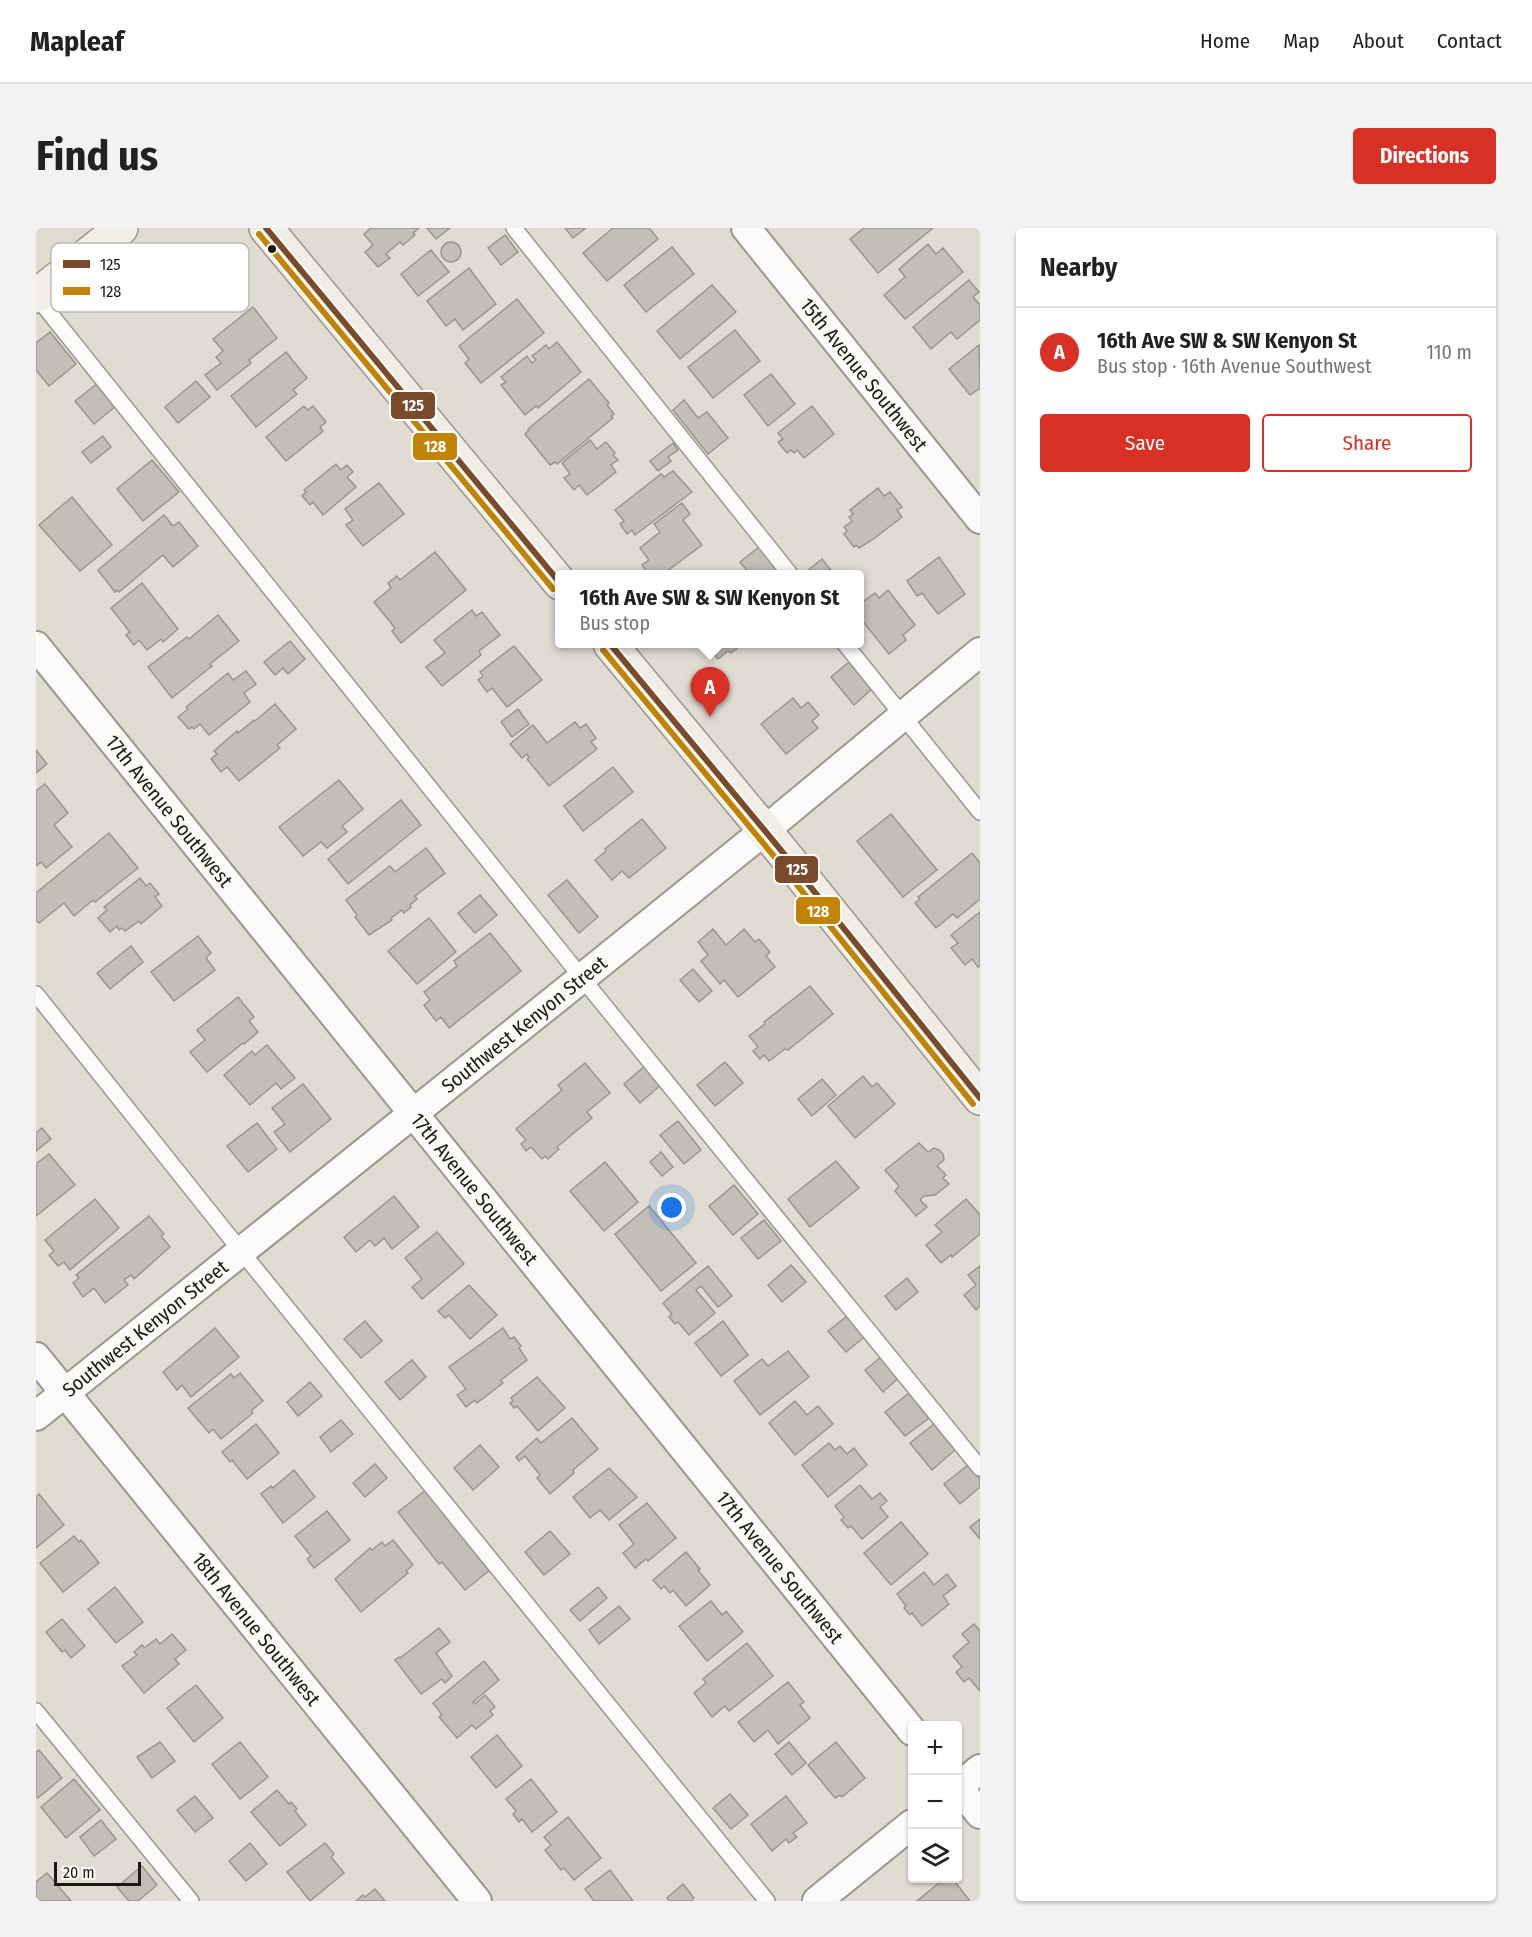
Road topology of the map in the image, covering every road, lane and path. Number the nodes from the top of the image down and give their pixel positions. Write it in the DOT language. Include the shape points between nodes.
graph roads {
  1 [pos="266,228"];
  2 [pos="514,228"];
  3 [pos="746,228"];
  4 [pos="51,282"];
  5 [pos="36,296"];
  6 [pos="980,519"];
  7 [pos="787,570"];
  8 [pos="555,577"];
  9 [pos="36,646"];
  10 [pos="613,648"];
  11 [pos="848,648"];
  12 [pos="980,652"];
  13 [pos="902,716"];
  14 [pos="980,812"];
  15 [pos="764,831"];
  16 [pos="582,978"];
  17 [pos="36,994"];
  18 [pos="980,1098"];
  19 [pos="414,1112"];
  20 [pos="241,1251"];
  21 [pos="36,1356"];
  22 [pos="65,1393"];
  23 [pos="36,1416"];
  24 [pos="980,1468"];
  25 [pos="36,1711"];
  26 [pos="908,1726"];
  27 [pos="980,1769"];
  28 [pos="962,1784"];
  29 [pos="962,1792"];
  30 [pos="980,1814"];
  31 [pos="908,1827"];
  32 [pos="191,1901"];
  33 [pos="477,1901"];
  34 [pos="767,1901"];
  35 [pos="817,1901"];
  1 -- 8 [label="street"];
  2 -- 7 [label="lane"];
  3 -- 6 [label="street, 15th Avenue Southwest"];
  4 -- 5 [label="street"];
  5 -- 16 [label="lane"];
  9 -- 19 [label="street, 17th Avenue Southwest"];
  10 -- 15 [label="street"];
  11 -- 13 [label="lane"];
  12 -- 13 [label="street, Southwest Kenyon Street"];
  13 -- 14 [label="lane"];
  13 -- 15 [label="street, Southwest Kenyon Street"];
  15 -- 16 [label="street, Southwest Kenyon Street"];
  15 -- 18 [label="street"];
  16 -- 19 [label="street, Southwest Kenyon Street"];
  16 -- 24 [label="lane"];
  17 -- 20 [label="lane"];
  19 -- 20 [label="street, Southwest Kenyon Street"];
  19 -- 26 [label="street, 17th Avenue Southwest"];
  20 -- 22 [label="street, Southwest Kenyon Street"];
  20 -- 34 [label="lane"];
  21 -- 22 [label="street, 18th Avenue Southwest"];
  22 -- 23 [label="street, Southwest Kenyon Street"];
  22 -- 33 [label="street, 18th Avenue Southwest"];
  25 -- 32 [label="lane"];
  27 -- 28 [label="street"];
  29 -- 30 [label="street"];
  31 -- 35 [label="street"];
}
